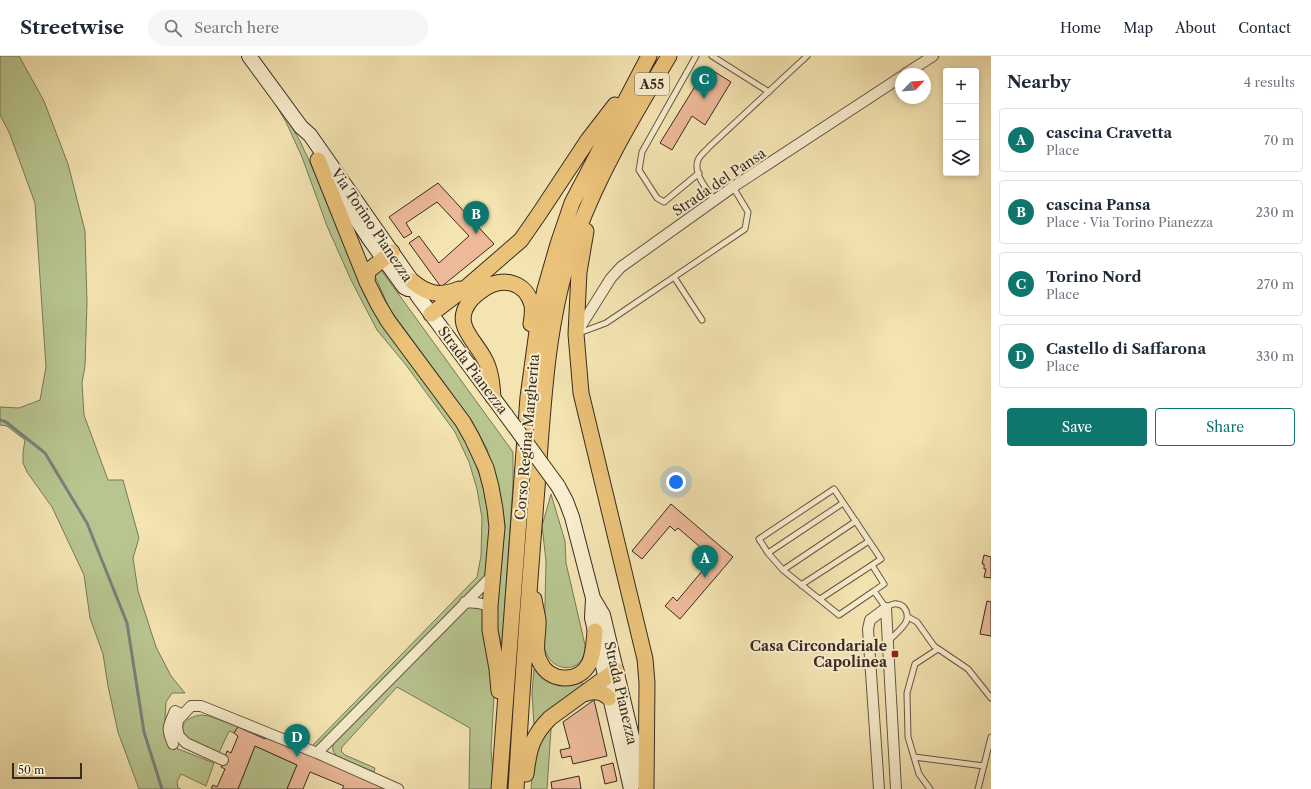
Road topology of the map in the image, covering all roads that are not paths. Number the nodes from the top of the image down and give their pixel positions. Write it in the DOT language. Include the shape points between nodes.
graph roads {
  1 [pos="249,56"];
  2 [pos="649,56"];
  3 [pos="669,56"];
  4 [pos="696,56"];
  5 [pos="712,56"];
  6 [pos="807,56"];
  7 [pos="933,56"];
  8 [pos="914,68"];
  9 [pos="638,76"];
  10 [pos="895,81"];
  11 [pos="769,92"];
  12 [pos="630,107"];
  13 [pos="301,127"];
  14 [pos="318,160"];
  15 [pos="699,173"];
  16 [pos="733,187"];
  17 [pos="593,194"];
  18 [pos="715,200"];
  19 [pos="388,255"];
  20 [pos="674,277"];
  21 [pos="367,282"];
  22 [pos="468,286"];
  23 [pos="414,288"];
  24 [pos="431,314"];
  25 [pos="702,320"];
  26 [pos="576,334"];
  27 [pos="493,397"];
  28 [pos="528,397"];
  29 [pos="844,503"];
  30 [pos="856,521"];
  31 [pos="869,540"];
  32 [pos="768,553"];
  33 [pos="872,565"];
  34 [pos="783,570"];
  35 [pos="493,574"];
  36 [pos="530,575"];
  37 [pos="801,585"];
  38 [pos="874,591"];
  39 [pos="593,598"];
  40 [pos="820,599"];
  41 [pos="465,602"];
  42 [pos="490,606"];
  43 [pos="886,608"];
  44 [pos="908,617"];
  45 [pos="595,631"];
  46 [pos="888,642"];
  47 [pos="938,649"];
  48 [pos="610,674"];
  49 [pos="584,694"];
  50 [pos="609,698"];
  51 [pos="991,698"];
  52 [pos="183,715"];
  53 [pos="504,731"];
  54 [pos="991,737"];
  55 [pos="173,744"];
  56 [pos="318,753"];
  57 [pos="914,757"];
  58 [pos="223,760"];
  59 [pos="624,762"];
  60 [pos="642,764"];
  61 [pos="984,766"];
  62 [pos="398,789"];
  63 [pos="499,789"];
  64 [pos="516,789"];
  65 [pos="519,789"];
  66 [pos="631,789"];
  67 [pos="645,789"];
  68 [pos="879,789"];
  69 [pos="896,789"];
  70 [pos="930,789"];
  71 [pos="978,789"];
  1 -- 13 [label="main road, Via Torino Pianezza"];
  2 -- 9 [label="main road, A55"];
  3 -- 12 [label="main road, A55"];
  4 -- 15 [label="lane" via="642,152 639,170 657,198 664,202"];
  5 -- 11 [label="lane"];
  6 -- 11 [label="lane"];
  7 -- 8 [label="street"];
  9 -- 12 [label="main road, A55"];
  9 -- 22 [label="main road" via="588,140 521,240"];
  10 -- 16 [label="street, Strada del Pansa"];
  11 -- 15 [label="lane" via="698,159"];
  12 -- 17 [label="main road, Corso Regina Margherita"];
  12 -- 28 [label="main road, Corso Regina Margherita" via="572,203 545,289"];
  13 -- 14 [label="main road, Via Torino Pianezza"];
  13 -- 19 [label="main road, Via Torino Pianezza" via="310,135"];
  14 -- 19 [label="main road, Via Torino Pianezza" via="335,189"];
  14 -- 21 [label="main road"];
  15 -- 18 [label="lane" via="701,181"];
  16 -- 18 [label="street, Strada del Pansa"];
  16 -- 20 [label="lane" via="748,212 745,229"];
  17 -- 26 [label="main road" via="579,272"];
  17 -- 36 [label="main road, Corso Regina Margherita" via="559,293 551,334 543,401"];
  18 -- 26 [label="street, Strada del Pansa" via="621,267 611,278"];
  19 -- 21 [label="main road" via="368,271"];
  19 -- 23 [label="main road, Via Torino Pianezza"];
  20 -- 25 [label="lane"];
  20 -- 26 [label="lane" via="606,323"];
  21 -- 35 [label="main road" via="388,321 463,422 479,452 491,487 498,527"];
  22 -- 23 [label="main road" via="444,294"];
  22 -- 24 [label="main road"];
  23 -- 24 [label="main road, Strada Pianezza"];
  24 -- 27 [label="main road, Strada Pianezza"];
  26 -- 60 [label="main road" via="581,393 645,659 647,683"];
  27 -- 28 [label="main road" via="491,375 484,358 466,331 464,318 466,305 470,299 490,284 501,282 513,283 522,288 532,305 522,369"];
  27 -- 39 [label="main road, Strada Pianezza, bridge" via="558,486 566,501"];
  28 -- 53 [label="main road, Corso Regina Margherita"];
  29 -- 30 [label="lane"];
  29 -- 32 [label="lane"];
  29 -- 32 [label="lane" via="834,489 765,534 759,539"];
  30 -- 31 [label="lane"];
  30 -- 34 [label="lane"];
  31 -- 33 [label="lane" via="882,559"];
  31 -- 37 [label="lane"];
  32 -- 34 [label="lane"];
  33 -- 38 [label="lane" via="884,584"];
  33 -- 40 [label="lane"];
  34 -- 37 [label="lane"];
  35 -- 41 [label="street"];
  35 -- 42 [label="main road"];
  36 -- 45 [label="main road" via="538,621 537,655 546,671 556,677 565,678 583,671 592,656"];
  36 -- 64 [label="main road, Corso Regina Margherita"];
  37 -- 40 [label="lane"];
  38 -- 40 [label="lane" via="839,615"];
  38 -- 43 [label="lane"];
  39 -- 45 [label="main road, Strada Pianezza" via="592,618"];
  39 -- 48 [label="main road, Strada Pianezza" via="603,615"];
  41 -- 42 [label="street" via="478,602"];
  41 -- 56 [label="street"];
  42 -- 53 [label="main road" via="490,630"];
  43 -- 44 [label="lane" via="897,604 903,607"];
  43 -- 46 [label="street"];
  43 -- 68 [label="street" via="870,620 868,630"];
  44 -- 46 [label="lane"];
  44 -- 47 [label="lane" via="918,622"];
  45 -- 48 [label="main road, Strada Pianezza"];
  46 -- 69 [label="street"];
  47 -- 51 [label="lane" via="968,669"];
  47 -- 57 [label="lane" via="915,664 907,693 908,737"];
  48 -- 49 [label="main road"];
  48 -- 50 [label="main road, Strada Pianezza"];
  48 -- 60 [label="main road, Strada Pianezza"];
  49 -- 50 [label="main road" via="590,691 604,693"];
  49 -- 65 [label="main road" via="550,718 538,732 529,751 525,778"];
  50 -- 59 [label="main road, Strada Pianezza"];
  52 -- 55 [label="street" via="175,711 170,722 168,732"];
  52 -- 56 [label="street" via="191,706 201,706"];
  52 -- 58 [label="street" via="178,720 179,736 186,743"];
  53 -- 63 [label="main road, Corso Regina Margherita"];
  54 -- 61 [label="lane"];
  56 -- 62 [label="street"];
  57 -- 61 [label="lane"];
  57 -- 70 [label="lane" via="919,774"];
  59 -- 60 [label="main road" via="634,767"];
  59 -- 66 [label="main road, Strada Pianezza"];
  60 -- 67 [label="main road"];
  61 -- 71 [label="lane"];
}
